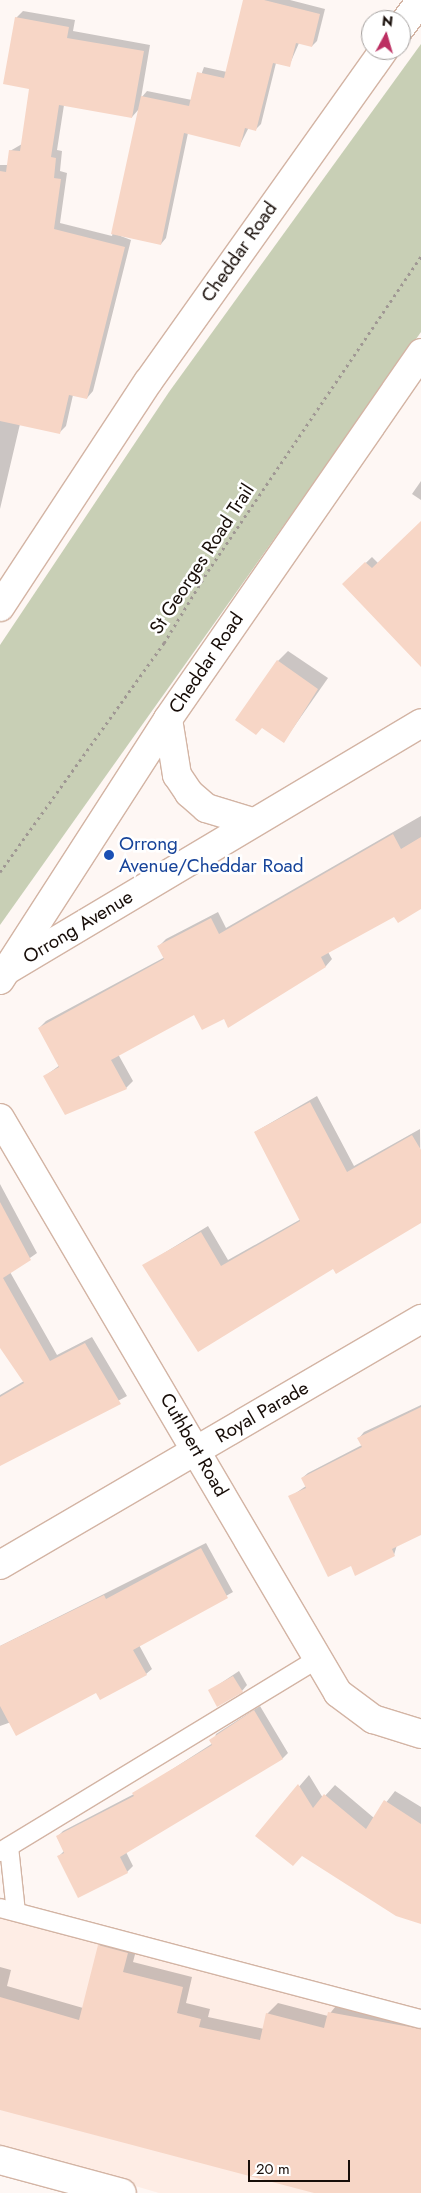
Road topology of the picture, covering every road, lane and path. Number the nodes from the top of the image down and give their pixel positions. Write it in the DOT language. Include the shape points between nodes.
graph roads {
  1 [pos="421,0"];
  2 [pos="411,14"];
  3 [pos="377,60"];
  4 [pos="421,256"];
  5 [pos="421,352"];
  6 [pos="0,607"];
  7 [pos="168,719"];
  8 [pos="421,723"];
  9 [pos="252,822"];
  10 [pos="0,872"];
  11 [pos="3,975"];
  12 [pos="0,1118"];
  13 [pos="421,1319"];
  14 [pos="197,1450"];
  15 [pos="0,1565"];
  16 [pos="317,1658"];
  17 [pos="421,1734"];
  18 [pos="4,1850"];
  19 [pos="8,1910"];
  20 [pos="421,2019"];
  21 [pos="0,2160"];
  22 [pos="122,2193"];
  1 -- 2 [label="street"];
  3 -- 6 [label="street, Cheddar Road" via="148,382"];
  4 -- 10 [label="path, St Georges Road Trail" via="213,563 164,643"];
  5 -- 7 [label="street, Cheddar Road"];
  7 -- 9 [label="street" via="173,760 189,793 206,808"];
  7 -- 11 [label="street, Cheddar Road"];
  8 -- 9 [label="street, Orrong Avenue"];
  9 -- 11 [label="street, Orrong Avenue"];
  12 -- 14 [label="street, Cuthbert Road"];
  13 -- 14 [label="street, Royal Parade"];
  14 -- 15 [label="street, Royal Parade"];
  14 -- 16 [label="street, Cuthbert Road"];
  16 -- 17 [label="street, Cuthbert Road" via="338,1693 358,1710 373,1719"];
  16 -- 18 [label="lane"];
  18 -- 19 [label="lane"];
  19 -- 20 [label="lane"];
  21 -- 22 [label="street"];
}
